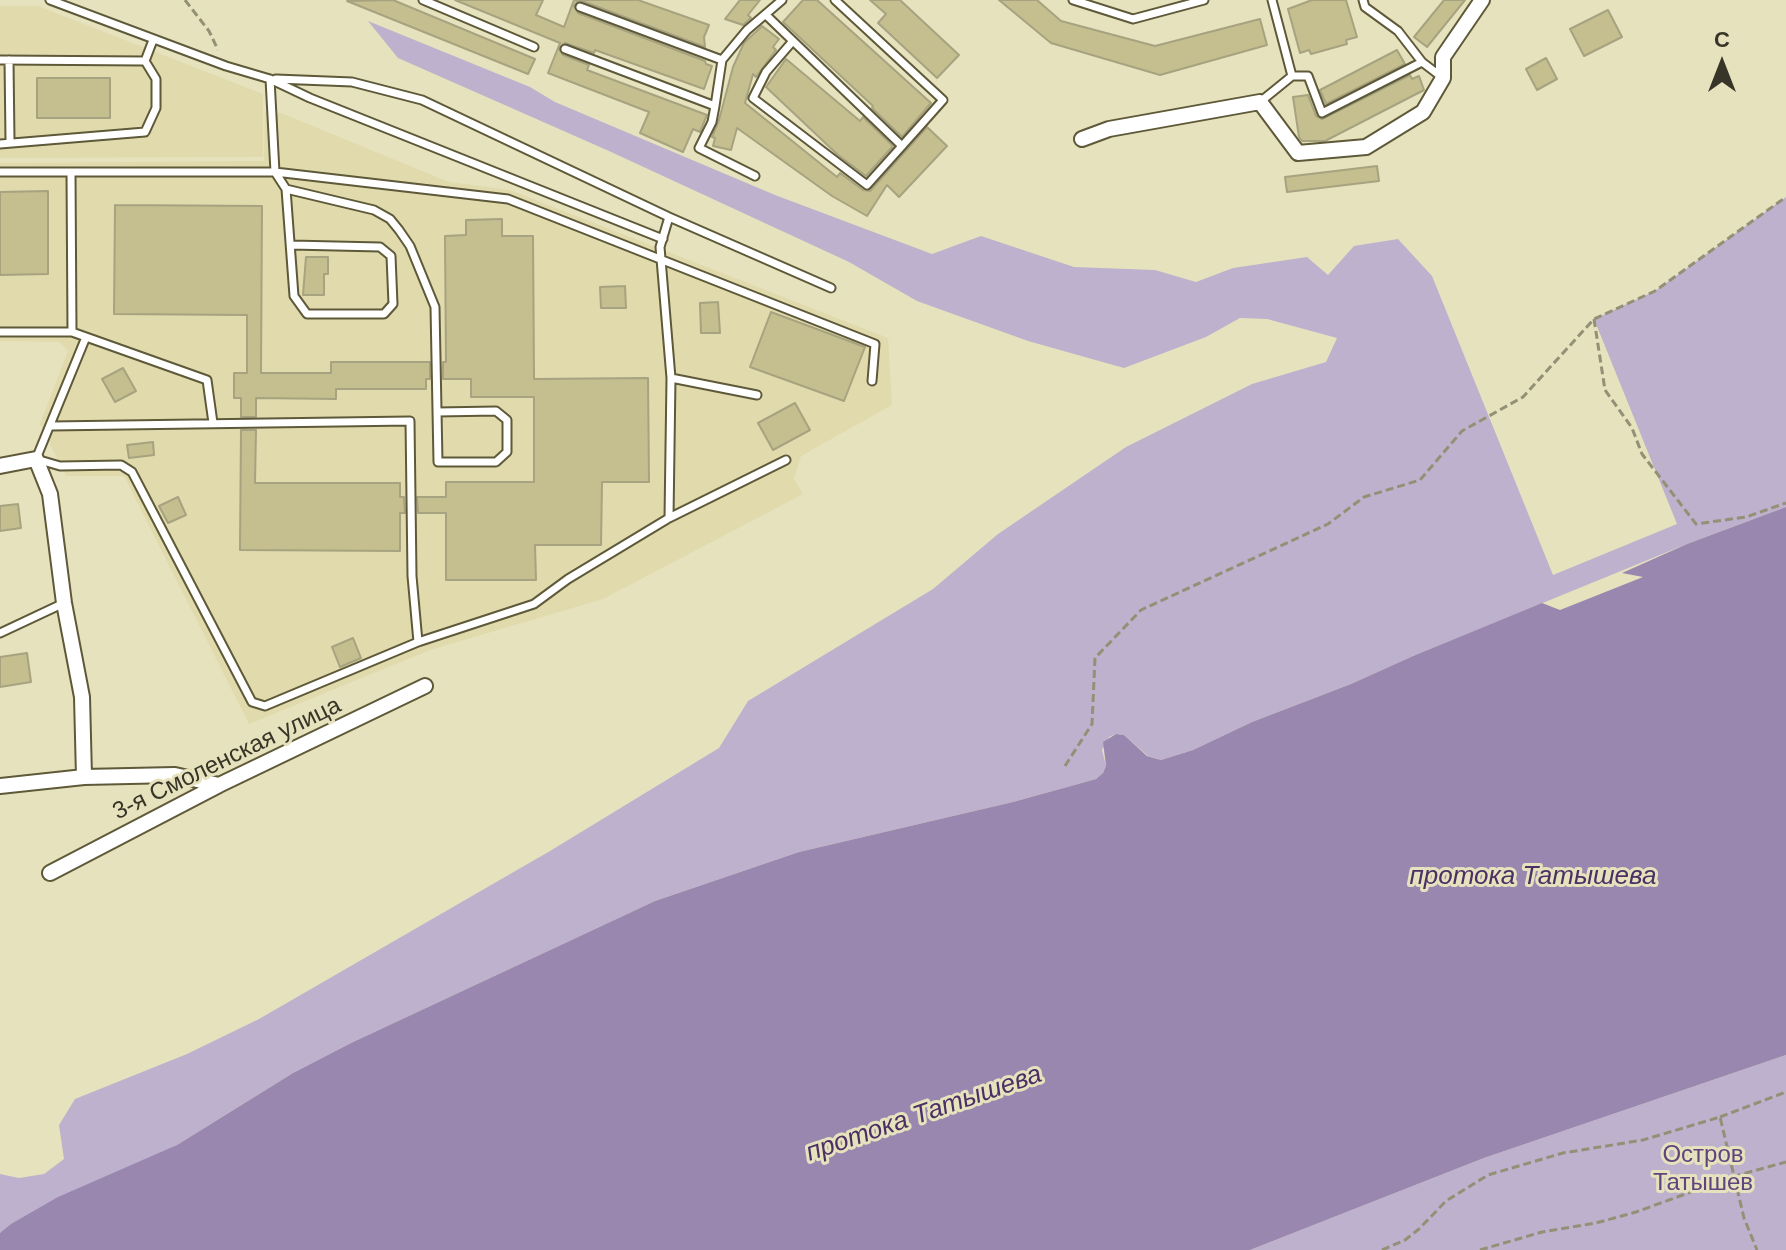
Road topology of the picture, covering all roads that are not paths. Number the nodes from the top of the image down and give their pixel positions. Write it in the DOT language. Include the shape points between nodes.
graph roads {
  1 [pos="50,0"];
  2 [pos="423,0"];
  3 [pos="782,0"];
  4 [pos="835,0"];
  5 [pos="1073,0"];
  6 [pos="1204,0"];
  7 [pos="1272,0"];
  8 [pos="1363,0"];
  9 [pos="1482,0"];
  10 [pos="580,7"];
  11 [pos="766,15"];
  12 [pos="153,40"];
  13 [pos="792,42"];
  14 [pos="534,47"];
  15 [pos="565,49"];
  16 [pos="4,60"];
  17 [pos="722,60"];
  18 [pos="145,61"];
  19 [pos="1422,62"];
  20 [pos="1292,76"];
  21 [pos="1443,78"];
  22 [pos="270,79"];
  23 [pos="1260,102"];
  24 [pos="715,106"];
  25 [pos="1082,139"];
  26 [pos="10,141"];
  27 [pos="0,144"];
  28 [pos="902,146"];
  29 [pos="0,172"];
  30 [pos="71,172"];
  31 [pos="275,172"];
  32 [pos="755,176"];
  33 [pos="286,189"];
  34 [pos="669,217"];
  35 [pos="663,239"];
  36 [pos="291,245"];
  37 [pos="661,261"];
  38 [pos="831,288"];
  39 [pos="0,332"];
  40 [pos="72,332"];
  41 [pos="86,337"];
  42 [pos="671,378"];
  43 [pos="872,381"];
  44 [pos="757,395"];
  45 [pos="437,412"];
  46 [pos="213,423"];
  47 [pos="51,426"];
  48 [pos="36,459"];
  49 [pos="786,460"];
  50 [pos="0,466"];
  51 [pos="669,518"];
  52 [pos="64,603"];
  53 [pos="0,633"];
  54 [pos="418,642"];
  55 [pos="425,686"];
  56 [pos="84,777"];
  57 [pos="219,785"];
  58 [pos="0,786"];
  59 [pos="50,873"];
  1 -- 12 [label="lane"];
  2 -- 14 [label="lane"];
  3 -- 11 [label="lane"];
  4 -- 28 [label="lane" via="943,100"];
  5 -- 6 [label="lane" via="1133,19"];
  7 -- 20 [label="lane"];
  8 -- 19 [label="lane"];
  9 -- 21 [label="street" via="1443,57"];
  10 -- 17 [label="lane"];
  11 -- 13 [label="lane"];
  11 -- 17 [label="lane"];
  12 -- 18 [label="lane"];
  12 -- 22 [label="lane"];
  13 -- 28 [label="lane"];
  13 -- 28 [label="lane" via="766,72 753,98 867,185"];
  15 -- 24 [label="lane"];
  16 -- 18 [label="lane"];
  16 -- 26 [label="lane"];
  17 -- 24 [label="lane"];
  18 -- 26 [label="lane" via="156,79 156,108 145,132"];
  19 -- 20 [label="lane" via="1322,113 1308,76"];
  19 -- 21 [label="lane"];
  20 -- 23 [label="lane"];
  21 -- 23 [label="street" via="1423,112 1366,147 1298,153"];
  22 -- 31 [label="lane"];
  22 -- 34 [label="lane" via="352,82 422,100"];
  22 -- 35 [label="lane"];
  23 -- 25 [label="street" via="1109,129"];
  24 -- 32 [label="lane" via="699,148"];
  26 -- 27 [label="lane"];
  29 -- 30 [label="lane"];
  30 -- 31 [label="lane"];
  30 -- 40 [label="lane"];
  31 -- 33 [label="lane"];
  31 -- 37 [label="lane" via="508,199"];
  33 -- 36 [label="lane"];
  33 -- 45 [label="lane" via="374,210 390,219 410,246 435,307"];
  34 -- 35 [label="lane"];
  34 -- 38 [label="lane"];
  35 -- 37 [label="lane"];
  36 -- 36 [label="lane" via="294,296 307,314 384,314 393,304 391,256 380,247"];
  37 -- 42 [label="lane"];
  37 -- 43 [label="lane" via="875,344"];
  39 -- 40 [label="lane"];
  40 -- 41 [label="lane"];
  41 -- 46 [label="lane" via="207,380"];
  41 -- 47 [label="lane"];
  42 -- 44 [label="lane"];
  42 -- 51 [label="lane"];
  45 -- 45 [label="lane" via="438,462 496,462 507,452 507,420 496,411"];
  46 -- 47 [label="lane"];
  46 -- 54 [label="lane" via="410,421"];
  47 -- 48 [label="lane"];
  48 -- 50 [label="street"];
  48 -- 52 [label="street" via="50,494"];
  48 -- 54 [label="lane" via="60,466 121,465 132,472 252,702 265,706"];
  49 -- 51 [label="lane"];
  51 -- 54 [label="lane" via="534,604"];
  52 -- 53 [label="lane"];
  52 -- 56 [label="street" via="82,697"];
  55 -- 57 [label="street, 3-я Смоленская улица"];
  56 -- 57 [label="street" via="175,775"];
  56 -- 58 [label="street"];
  57 -- 59 [label="street, 3-я Смоленская улица"];
}
